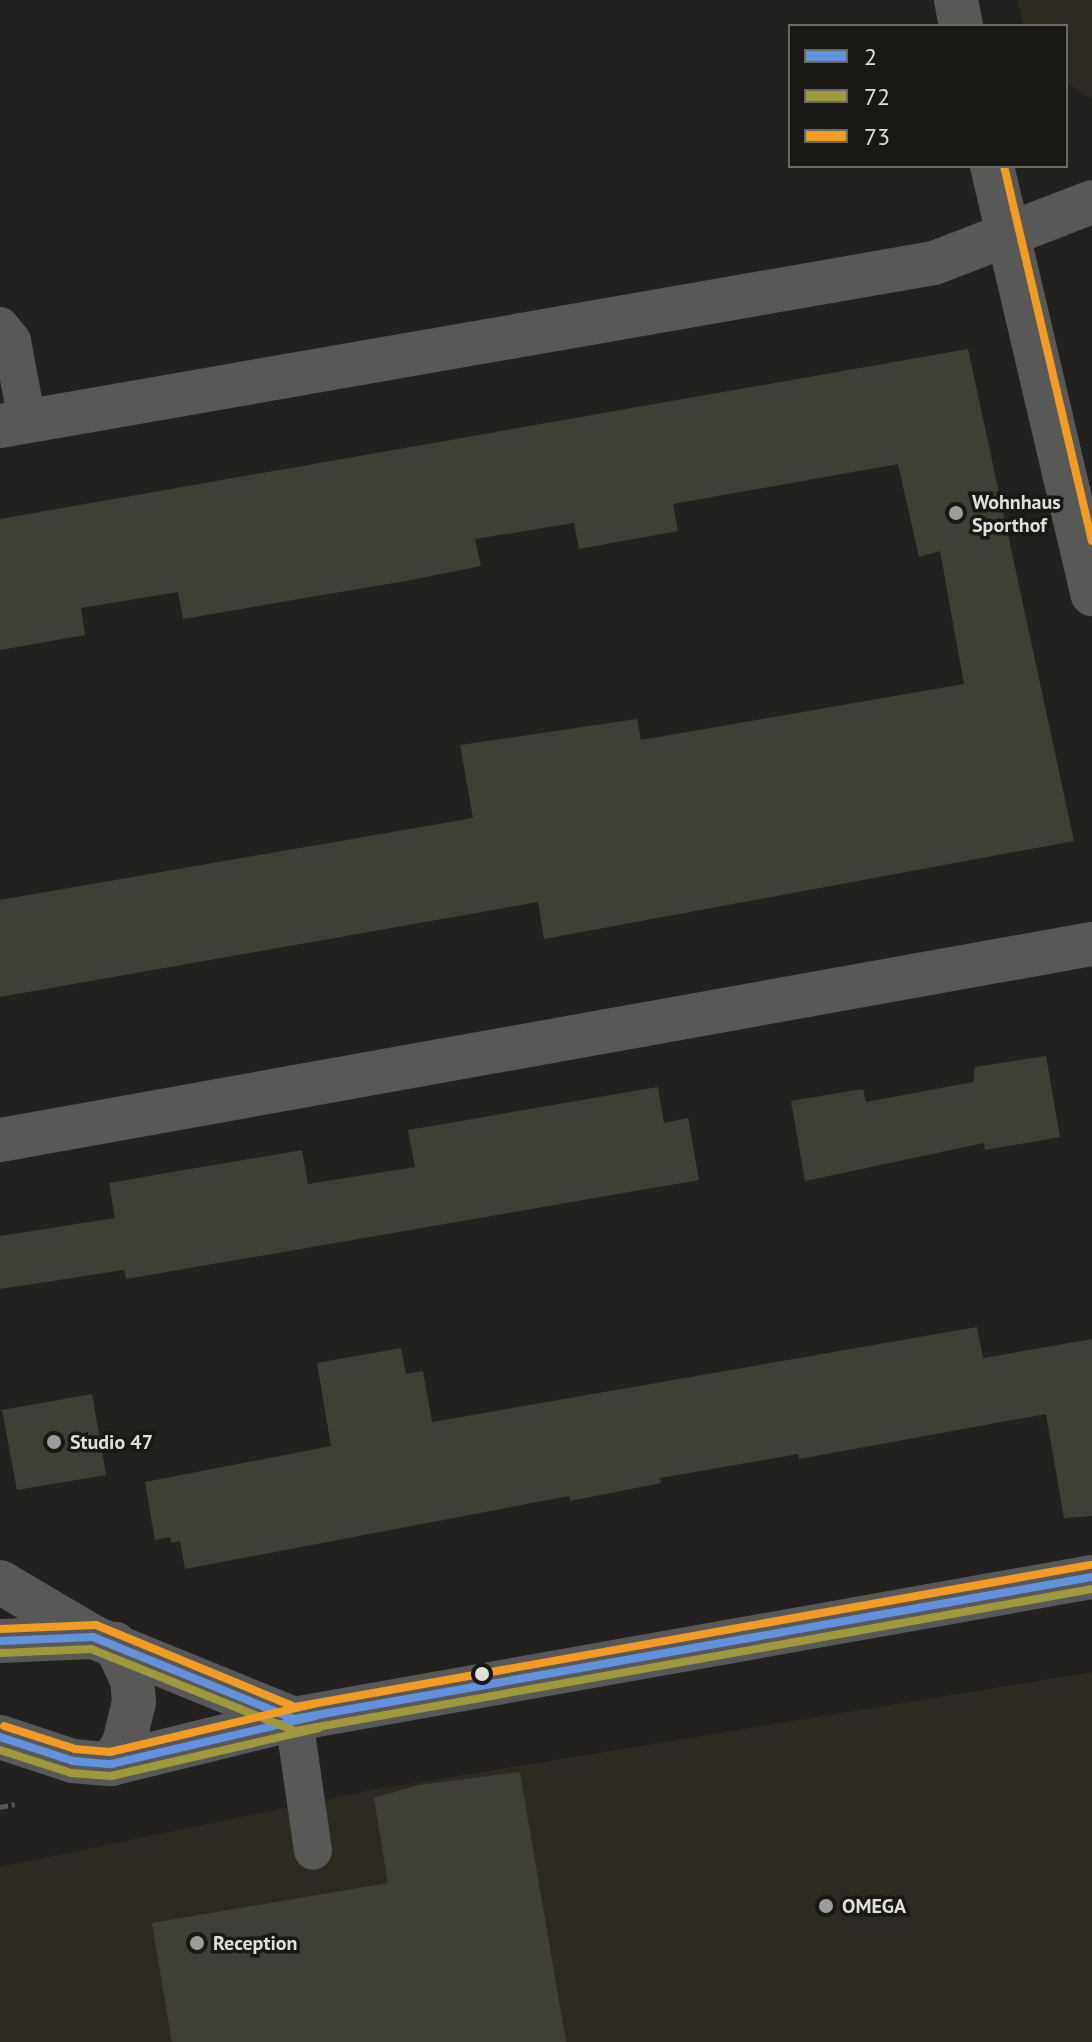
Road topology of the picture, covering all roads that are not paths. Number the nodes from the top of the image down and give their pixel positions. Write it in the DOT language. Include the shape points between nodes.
graph roads {
  1 [pos="956,0"];
  2 [pos="961,24"];
  3 [pos="992,168"];
  4 [pos="1092,202"];
  5 [pos="1007,236"];
  6 [pos="0,326"];
  7 [pos="13,423"];
  8 [pos="1092,594"];
  9 [pos="1092,944"];
  10 [pos="0,1140"];
  11 [pos="1092,1577"];
  12 [pos="0,1582"];
  13 [pos="104,1640"];
  14 [pos="0,1641"];
  15 [pos="294,1719"];
  16 [pos="0,1737"];
  17 [pos="111,1764"];
  18 [pos="313,1851"];
  1 -- 2 [label="street"];
  3 -- 5 [label="street"];
  4 -- 5 [label="street"];
  5 -- 7 [label="street" via="934,263"];
  5 -- 8 [label="street"];
  6 -- 7 [label="lane" via="12,341"];
  9 -- 10 [label="street"];
  11 -- 15 [label="street"];
  12 -- 13 [label="street"];
  13 -- 14 [label="street"];
  13 -- 15 [label="street"];
  13 -- 17 [label="street" via="132,1680 134,1702 124,1743"];
  15 -- 17 [label="street"];
  15 -- 18 [label="lane"];
  16 -- 17 [label="street" via="73,1761"];
}
